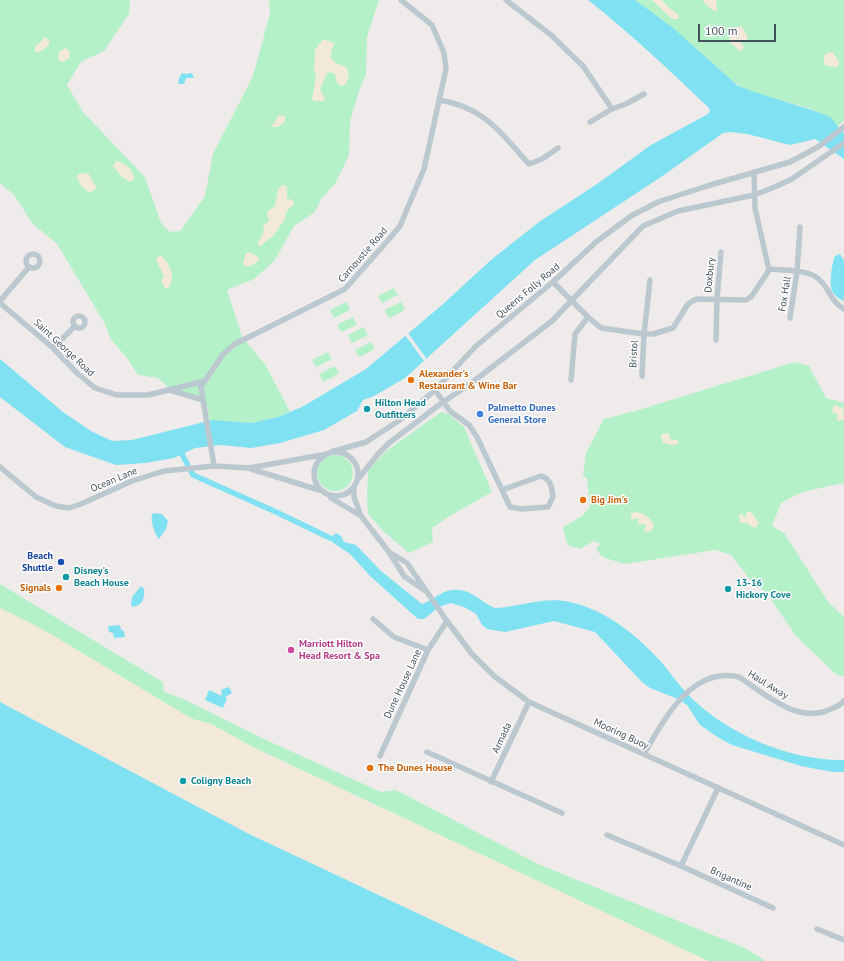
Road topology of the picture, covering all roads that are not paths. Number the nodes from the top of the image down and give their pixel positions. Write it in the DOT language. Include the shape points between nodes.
graph roads {
  1 [pos="401,0"];
  2 [pos="506,0"];
  3 [pos="644,94"];
  4 [pos="439,100"];
  5 [pos="612,109"];
  6 [pos="590,122"];
  7 [pos="844,128"];
  8 [pos="844,143"];
  9 [pos="558,148"];
  10 [pos="754,172"];
  11 [pos="754,195"];
  12 [pos="800,227"];
  13 [pos="722,252"];
  14 [pos="28,267"];
  15 [pos="769,270"];
  16 [pos="797,272"];
  17 [pos="650,280"];
  18 [pos="553,282"];
  19 [pos="571,299"];
  20 [pos="717,299"];
  21 [pos="0,302"];
  22 [pos="844,309"];
  23 [pos="588,317"];
  24 [pos="790,318"];
  25 [pos="75,326"];
  26 [pos="644,334"];
  27 [pos="716,340"];
  28 [pos="53,348"];
  29 [pos="642,376"];
  30 [pos="572,380"];
  31 [pos="205,381"];
  32 [pos="170,390"];
  33 [pos="435,390"];
  34 [pos="203,400"];
  35 [pos="443,402"];
  36 [pos="329,453"];
  37 [pos="214,466"];
  38 [pos="0,467"];
  39 [pos="248,468"];
  40 [pos="358,479"];
  41 [pos="354,487"];
  42 [pos="502,490"];
  43 [pos="320,491"];
  44 [pos="327,495"];
  45 [pos="361,516"];
  46 [pos="389,552"];
  47 [pos="427,593"];
  48 [pos="373,619"];
  49 [pos="447,621"];
  50 [pos="428,650"];
  51 [pos="844,701"];
  52 [pos="529,702"];
  53 [pos="427,752"];
  54 [pos="644,754"];
  55 [pos="380,756"];
  56 [pos="491,782"];
  57 [pos="718,788"];
  58 [pos="562,813"];
  59 [pos="607,835"];
  60 [pos="844,844"];
  61 [pos="681,866"];
  62 [pos="773,908"];
  63 [pos="817,929"];
  64 [pos="844,940"];
  1 -- 4 [label="street, Carnoustie Road" via="432,25 444,53 446,69"];
  2 -- 5 [label="street" via="551,35 583,66"];
  3 -- 5 [label="street"];
  4 -- 9 [label="street" via="474,110 529,164 542,160"];
  4 -- 31 [label="street, Carnoustie Road" via="424,169 400,226 345,289 236,344 223,354"];
  5 -- 6 [label="street"];
  7 -- 10 [label="street, Queens Folly Road" via="818,147 790,162"];
  8 -- 11 [label="street" via="792,179"];
  10 -- 11 [label="street"];
  10 -- 18 [label="street, Queens Folly Road" via="646,207 612,229"];
  11 -- 15 [label="street"];
  11 -- 19 [label="street" via="678,211 653,220"];
  12 -- 16 [label="street, Fox Hall"];
  13 -- 20 [label="street, Doxbury"];
  14 -- 21 [label="street"];
  15 -- 16 [label="street"];
  15 -- 20 [label="street" via="746,300"];
  16 -- 22 [label="street" via="817,277 837,306"];
  16 -- 24 [label="street, Fox Hall"];
  17 -- 26 [label="street, Bristol"];
  18 -- 19 [label="street"];
  18 -- 33 [label="street, Queens Folly Road" via="475,348"];
  19 -- 23 [label="street"];
  19 -- 35 [label="street" via="552,321"];
  20 -- 26 [label="street" via="693,300 673,328"];
  20 -- 27 [label="street, Doxbury"];
  21 -- 28 [label="street, Saint George Road"];
  23 -- 26 [label="street" via="596,325 607,330"];
  23 -- 30 [label="street" via="575,334"];
  25 -- 28 [label="street"];
  26 -- 29 [label="street, Bristol"];
  28 -- 32 [label="street, Saint George Road" via="95,388 117,395 148,395"];
  31 -- 32 [label="street, Saint George Road"];
  31 -- 34 [label="street, Carnoustie Road" via="201,387"];
  32 -- 34 [label="street, Saint George Road"];
  33 -- 35 [label="street"];
  33 -- 36 [label="street, Queens Folly Road" via="377,436"];
  34 -- 37 [label="street, Carnoustie Road"];
  35 -- 40 [label="street" via="383,448"];
  35 -- 42 [label="street" via="450,411 469,424"];
  36 -- 39 [label="street, Ocean Lane"];
  36 -- 40 [label="street" via="344,454 351,458 356,466"];
  36 -- 43 [label="street" via="318,460 314,470 314,481"];
  37 -- 38 [label="street, Ocean Lane" via="159,472 69,508 36,497"];
  37 -- 39 [label="street, Ocean Lane"];
  39 -- 43 [label="street, Ocean Lane"];
  40 -- 41 [label="street"];
  41 -- 44 [label="street" via="344,496"];
  41 -- 45 [label="street, Mooring Buoy" via="354,498"];
  42 -- 42 [label="street" via="510,507 522,510 548,506 554,497 550,483 541,476"];
  43 -- 44 [label="street"];
  44 -- 45 [label="street, Mooring Buoy"];
  45 -- 46 [label="street, Mooring Buoy"];
  46 -- 47 [label="street, Mooring Buoy" via="404,576"];
  46 -- 47 [label="street, Mooring Buoy" via="408,563"];
  47 -- 49 [label="street, Mooring Buoy"];
  48 -- 50 [label="street" via="394,637"];
  49 -- 50 [label="street, Dune House Lane"];
  49 -- 52 [label="street, Mooring Buoy" via="472,654 494,676"];
  50 -- 55 [label="street, Dune House Lane"];
  51 -- 54 [label="street, Haul Away" via="822,714 810,715 793,711 739,677 729,675 708,678 689,691 678,704"];
  52 -- 54 [label="street, Mooring Buoy"];
  52 -- 56 [label="street, Armada"];
  53 -- 56 [label="street"];
  54 -- 57 [label="street, Mooring Buoy"];
  56 -- 58 [label="street"];
  57 -- 60 [label="street, Mooring Buoy"];
  57 -- 61 [label="street"];
  59 -- 61 [label="street, Brigantine"];
  61 -- 62 [label="street, Brigantine"];
  63 -- 64 [label="street"];
}
